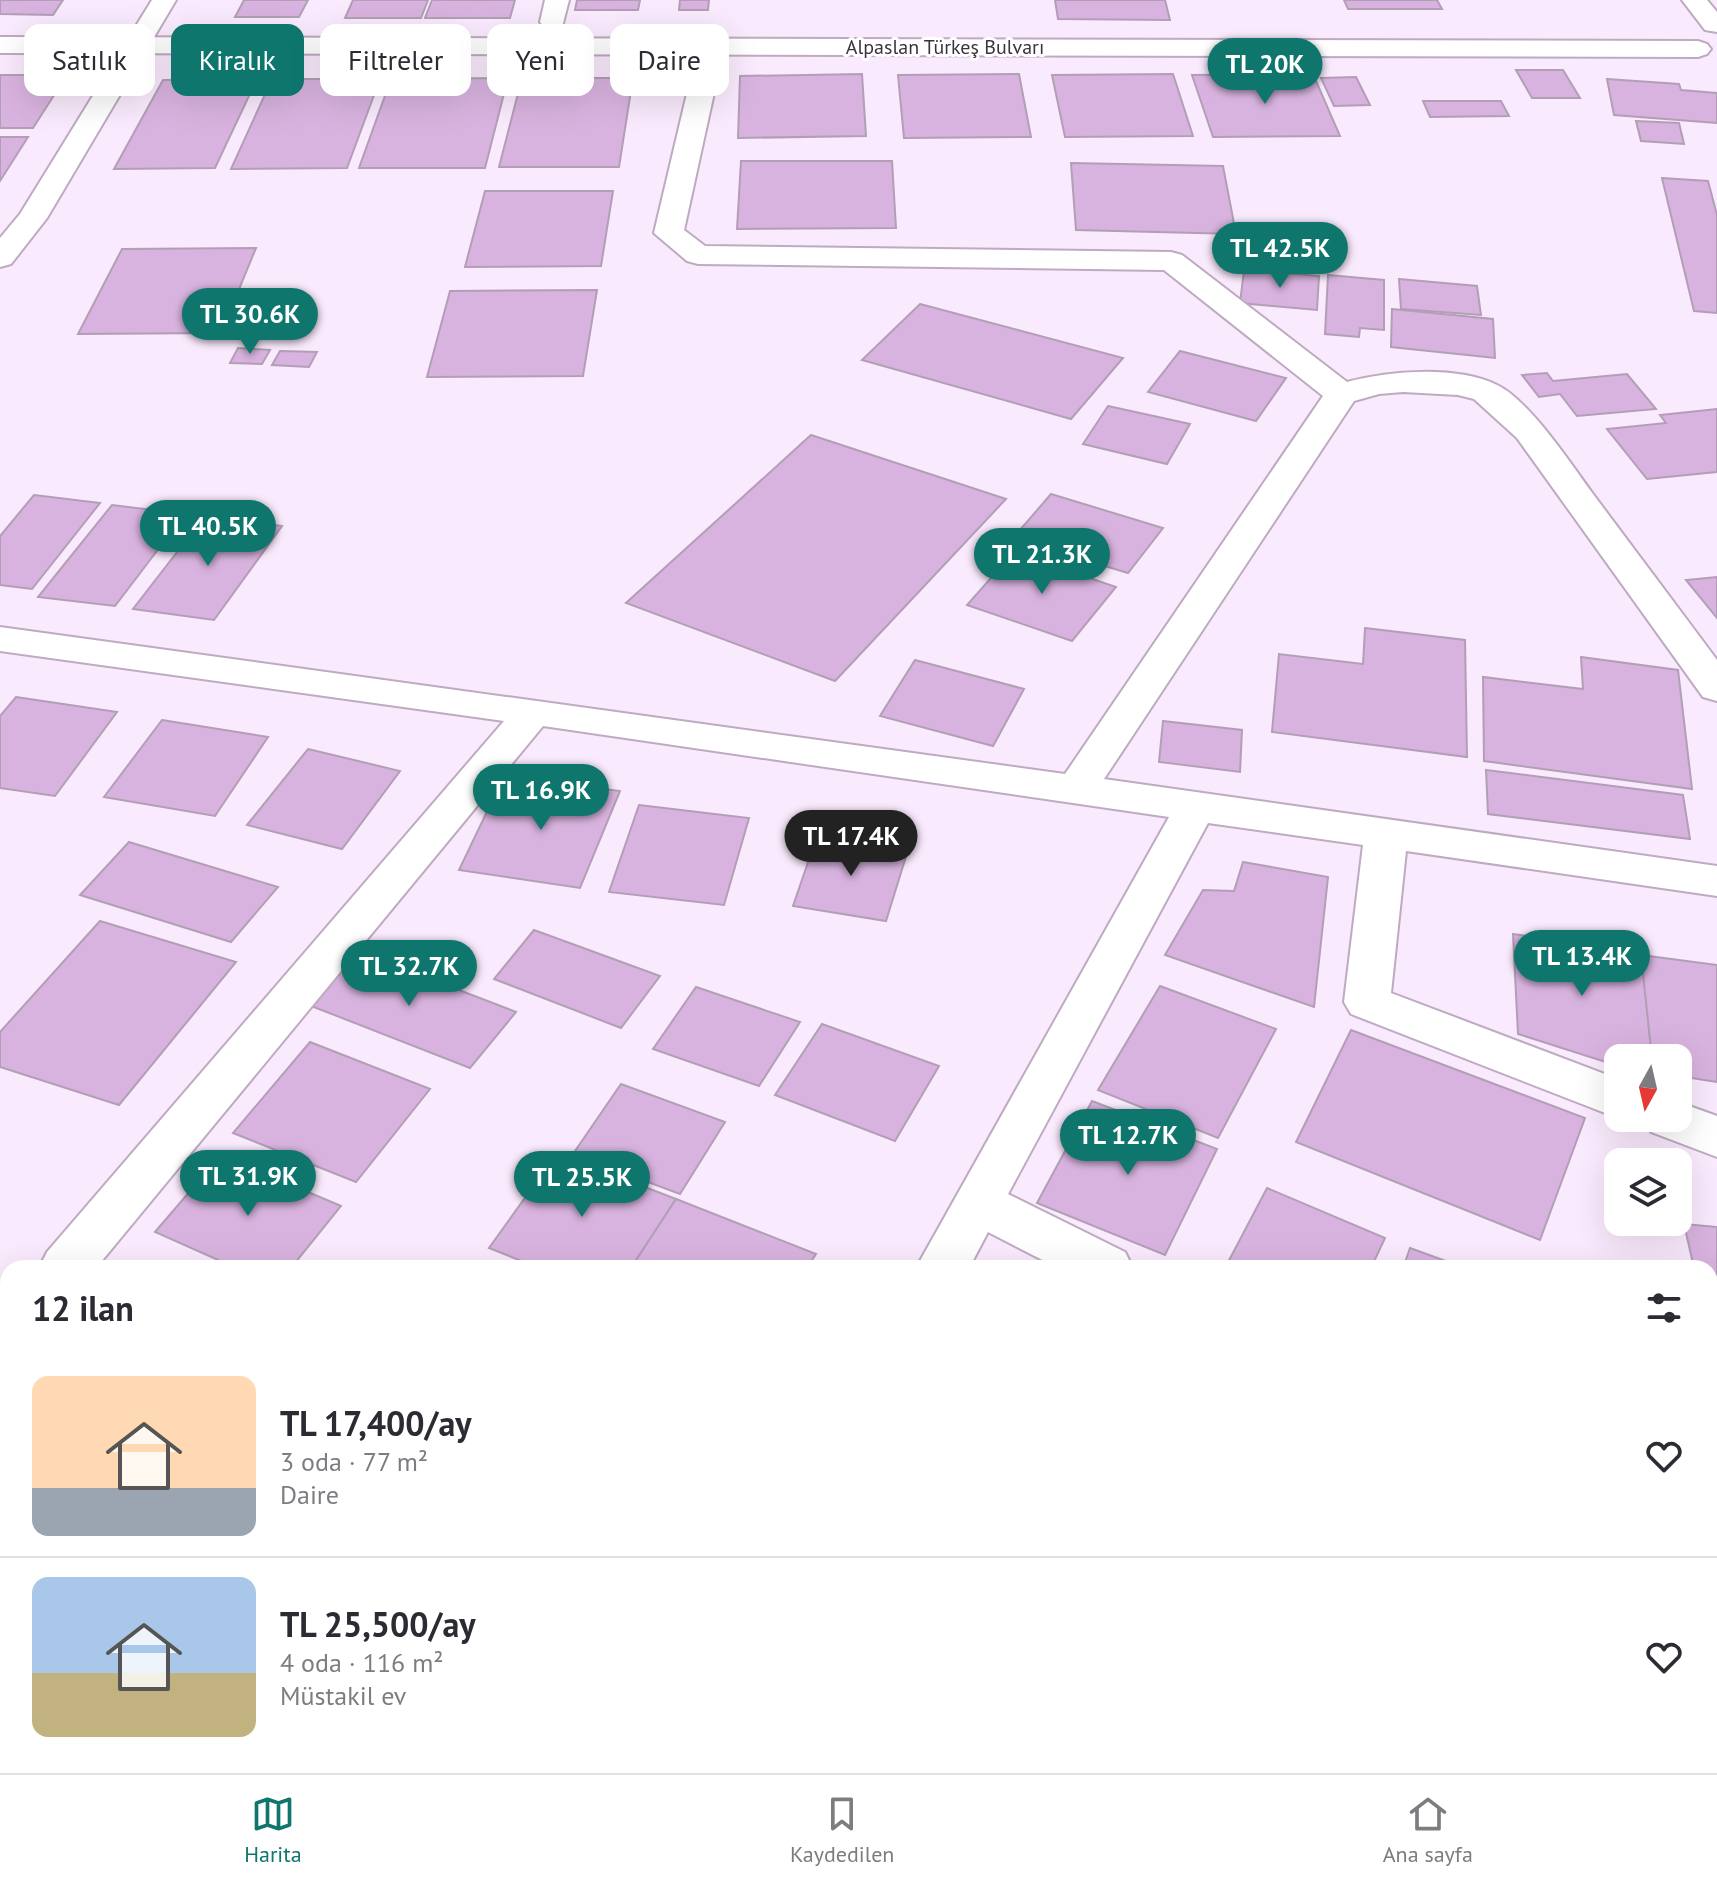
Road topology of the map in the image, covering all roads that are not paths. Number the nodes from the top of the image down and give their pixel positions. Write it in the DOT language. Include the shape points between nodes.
graph roads {
  1 [pos="1694,0"];
  2 [pos="157,11"];
  3 [pos="555,11"];
  4 [pos="0,21"];
  5 [pos="1708,36"];
  6 [pos="0,45"];
  7 [pos="24,45"];
  8 [pos="155,46"];
  9 [pos="610,47"];
  10 [pos="729,47"];
  11 [pos="105,96"];
  12 [pos="700,96"];
  13 [pos="0,218"];
  14 [pos="32,218"];
  15 [pos="0,258"];
  16 [pos="1341,394"];
  17 [pos="0,639"];
  18 [pos="1717,688"];
  19 [pos="533,712"];
  20 [pos="1076,789"];
  21 [pos="1196,806"];
  22 [pos="1386,833"];
  23 [pos="1717,881"];
  24 [pos="1604,1094"];
  25 [pos="1692,1127"];
  26 [pos="1717,1137"];
  27 [pos="978,1203"];
  28 [pos="72,1260"];
  29 [pos="946,1260"];
  30 [pos="1091,1260"];
  1 -- 5 [label="street"];
  2 -- 3 [label="street, Alpaslan Türkeş Bulvarı"];
  2 -- 4 [label="street, Alpaslan Türkeş Bulvarı"];
  3 -- 5 [label="street, Alpaslan Türkeş Bulvarı" via="1138,28"];
  5 -- 10 [label="street, Alpaslan Türkeş Bulvarı"];
  6 -- 7 [label="street, Alpaslan Türkeş Bulvarı"];
  8 -- 9 [label="street, Alpaslan Türkeş Bulvarı"];
  11 -- 14 [label="street"];
  12 -- 16 [label="street" via="669,233 698,255 1171,261"];
  13 -- 14 [label="street"];
  14 -- 15 [label="street"];
  16 -- 18 [label="street" via="1403,382 1486,392 1529,431"];
  16 -- 20 [label="street"];
  17 -- 19 [label="street"];
  19 -- 20 [label="street"];
  19 -- 28 [label="street"];
  20 -- 21 [label="street"];
  21 -- 22 [label="street"];
  21 -- 27 [label="street"];
  22 -- 23 [label="street"];
  22 -- 24 [label="street" via="1367,1002"];
  25 -- 26 [label="street"];
  27 -- 29 [label="street"];
  27 -- 30 [label="street"];
}
